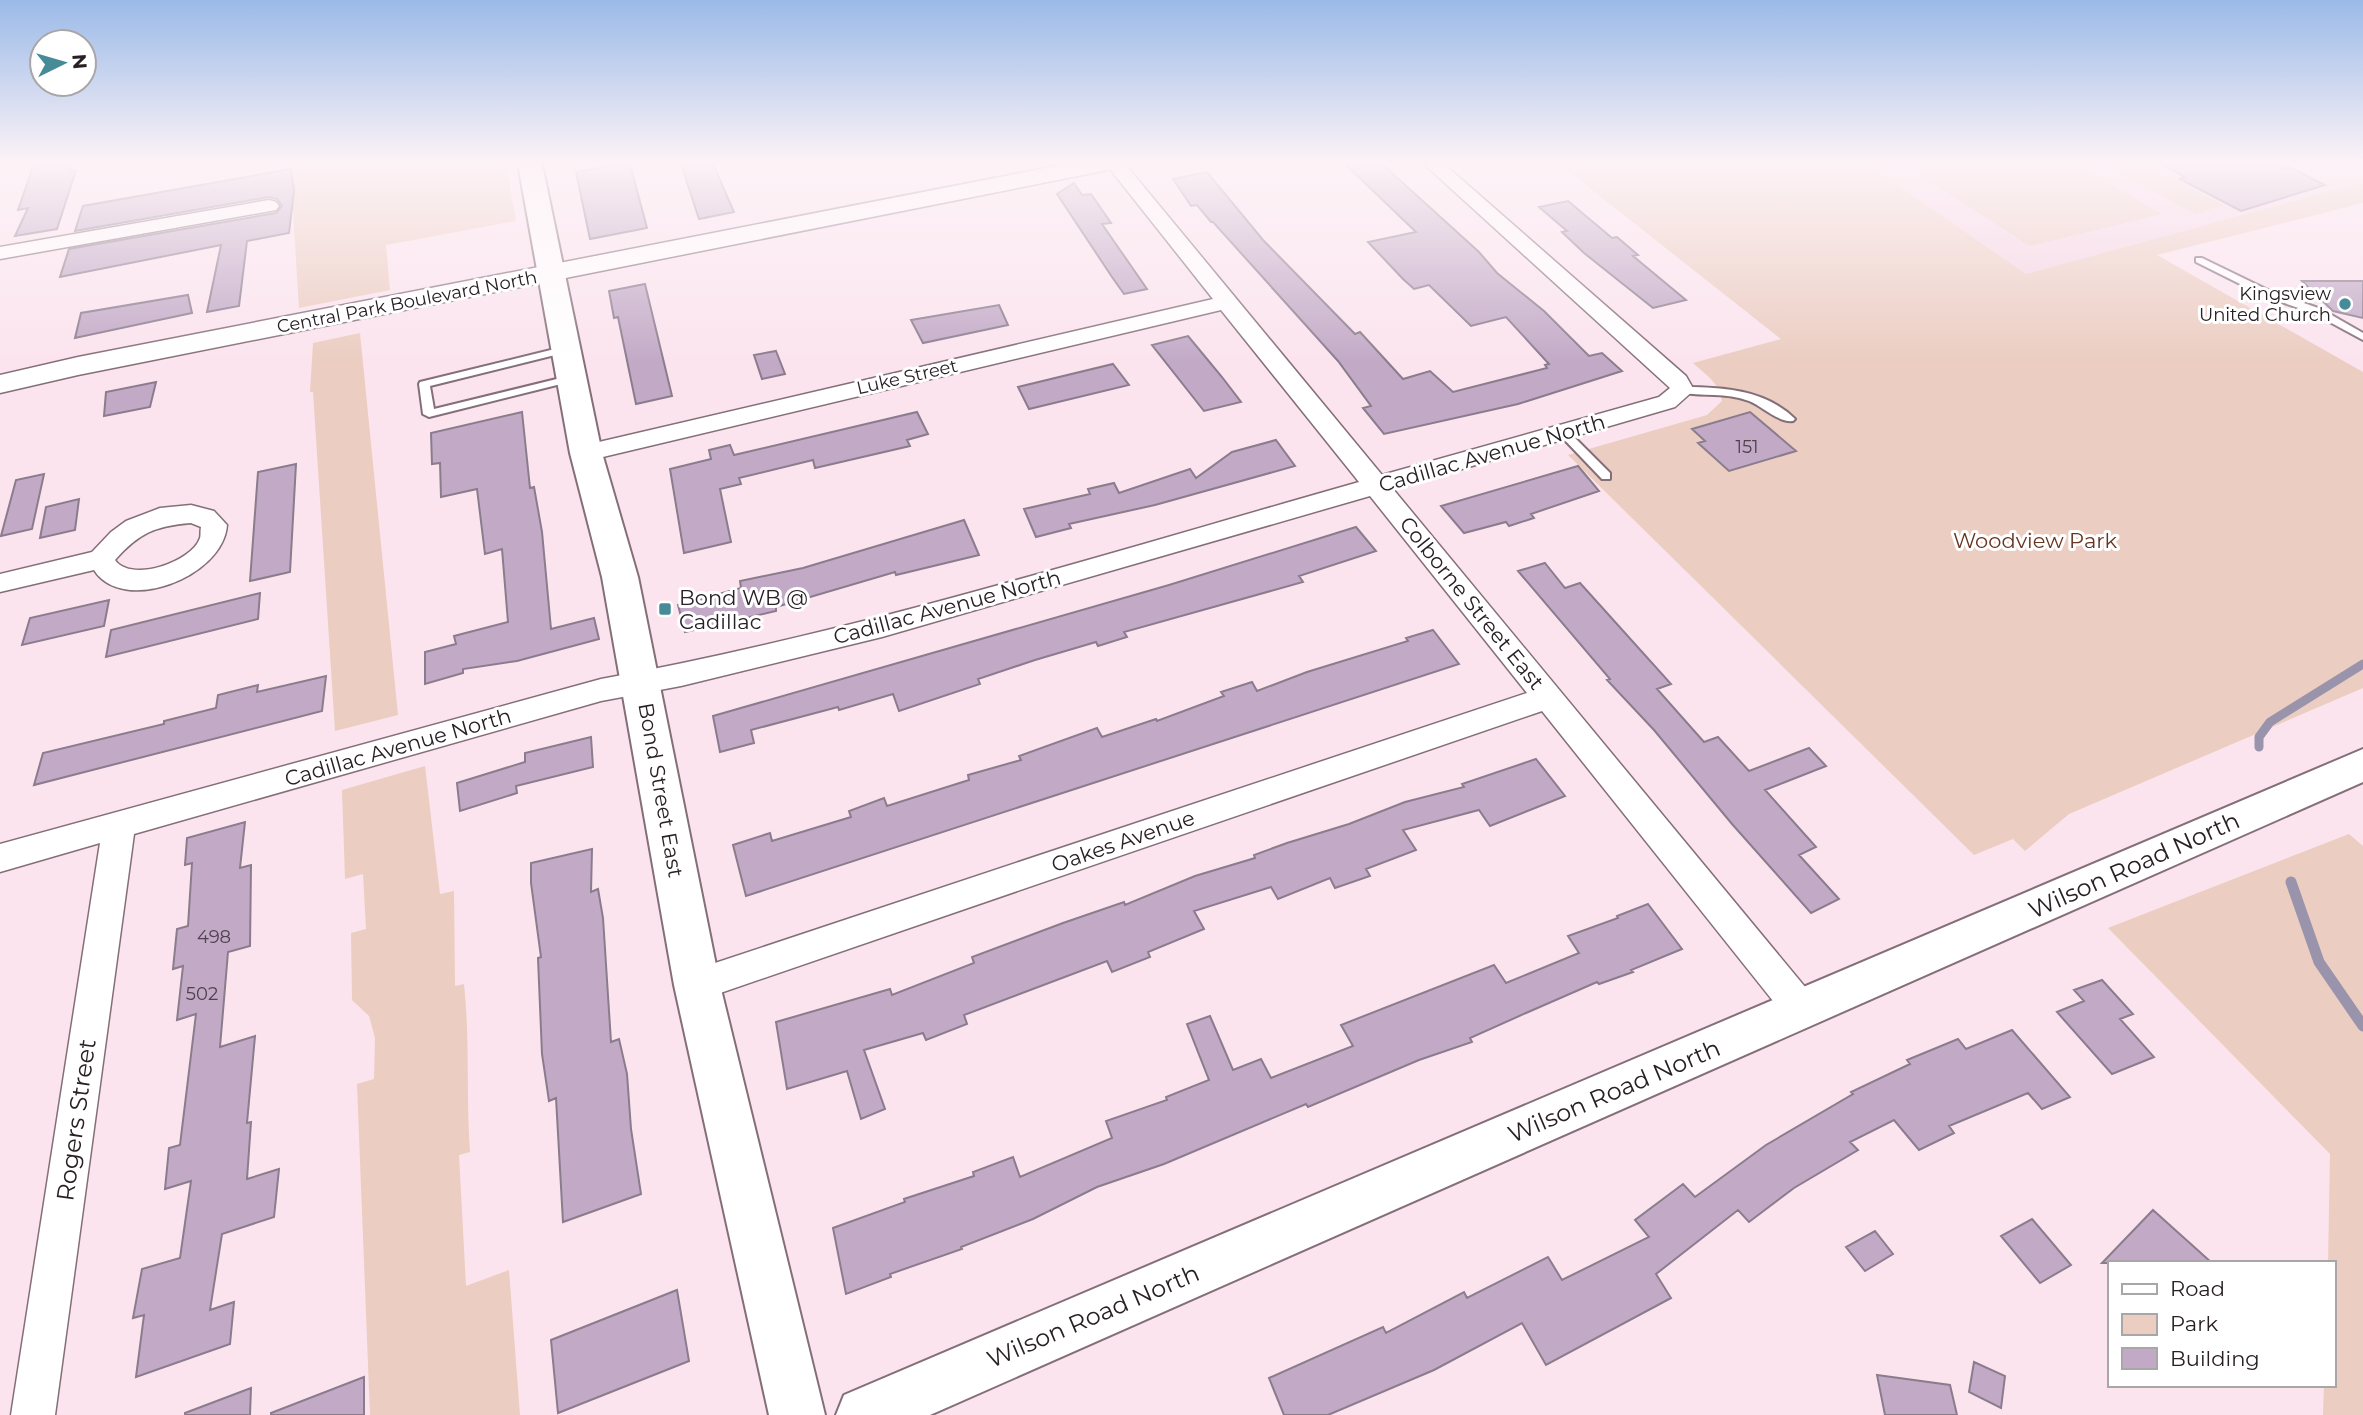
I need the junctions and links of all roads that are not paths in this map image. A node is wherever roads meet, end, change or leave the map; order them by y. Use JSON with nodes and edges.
{"nodes":[{"id":1,"x":131,"y":230,"type":"edge"},
{"id":2,"x":543,"y":230,"type":"edge"},
{"id":3,"x":772,"y":230,"type":"edge"},
{"id":4,"x":1169,"y":230,"type":"edge"},
{"id":5,"x":1508,"y":230,"type":"edge"},
{"id":6,"x":0,"y":253,"type":"edge"},
{"id":7,"x":2199,"y":260,"type":"dead end"},
{"id":8,"x":552,"y":274,"type":"junction"},
{"id":9,"x":1227,"y":302,"type":"junction"},
{"id":10,"x":2363,"y":337,"type":"edge"},
{"id":11,"x":570,"y":364,"type":"junction"},
{"id":12,"x":0,"y":384,"type":"edge"},
{"id":13,"x":1682,"y":390,"type":"junction"},
{"id":14,"x":1789,"y":419,"type":"dead end"},
{"id":15,"x":1563,"y":432,"type":"junction"},
{"id":16,"x":586,"y":453,"type":"junction"},
{"id":17,"x":1606,"y":476,"type":"dead end"},
{"id":18,"x":1376,"y":487,"type":"junction"},
{"id":19,"x":102,"y":559,"type":"dead end"},
{"id":20,"x":0,"y":583,"type":"edge"},
{"id":21,"x":641,"y":683,"type":"junction"},
{"id":22,"x":1549,"y":697,"type":"junction"},
{"id":23,"x":2363,"y":765,"type":"edge"},
{"id":24,"x":119,"y":825,"type":"junction"},
{"id":25,"x":0,"y":858,"type":"edge"},
{"id":26,"x":696,"y":985,"type":"junction"},
{"id":27,"x":1802,"y":1010,"type":"junction"},
{"id":28,"x":33,"y":1415,"type":"edge"},
{"id":29,"x":797,"y":1415,"type":"edge"},
{"id":30,"x":864,"y":1415,"type":"edge"}],
"edges":[{"from":1,"to":6,"type":"street"},
{"from":2,"to":8,"type":"main road","name":"Bond Street East"},
{"from":3,"to":8,"type":"street","name":"Central Park Boulevard North"},
{"from":4,"to":9,"type":"street","name":"Colborne Street East"},
{"from":5,"to":13,"type":"street"},
{"from":7,"to":10,"type":"lane"},
{"from":8,"to":11,"type":"main road","name":"Bond Street East"},
{"from":8,"to":12,"type":"street","name":"Central Park Boulevard North"},
{"from":9,"to":16,"type":"street","name":"Luke Street"},
{"from":9,"to":18,"type":"street","name":"Colborne Street East"},
{"from":11,"to":11,"type":"lane"},
{"from":11,"to":16,"type":"main road","name":"Bond Street East"},
{"from":13,"to":14,"type":"lane"},
{"from":13,"to":15,"type":"street","name":"Cadillac Avenue North"},
{"from":15,"to":17,"type":"lane"},
{"from":15,"to":18,"type":"street","name":"Cadillac Avenue North"},
{"from":16,"to":21,"type":"main road","name":"Bond Street East"},
{"from":18,"to":21,"type":"street","name":"Cadillac Avenue North"},
{"from":18,"to":22,"type":"street","name":"Colborne Street East"},
{"from":19,"to":20,"type":"street"},
{"from":21,"to":24,"type":"street","name":"Cadillac Avenue North"},
{"from":21,"to":26,"type":"main road","name":"Bond Street East"},
{"from":22,"to":26,"type":"street","name":"Oakes Avenue"},
{"from":22,"to":27,"type":"street","name":"Colborne Street East"},
{"from":23,"to":27,"type":"main road","name":"Wilson Road North"},
{"from":24,"to":25,"type":"street","name":"Cadillac Avenue North"},
{"from":24,"to":28,"type":"street","name":"Rogers Street"},
{"from":26,"to":29,"type":"main road","name":"Bond Street East"},
{"from":27,"to":30,"type":"main road","name":"Wilson Road North"}]}
